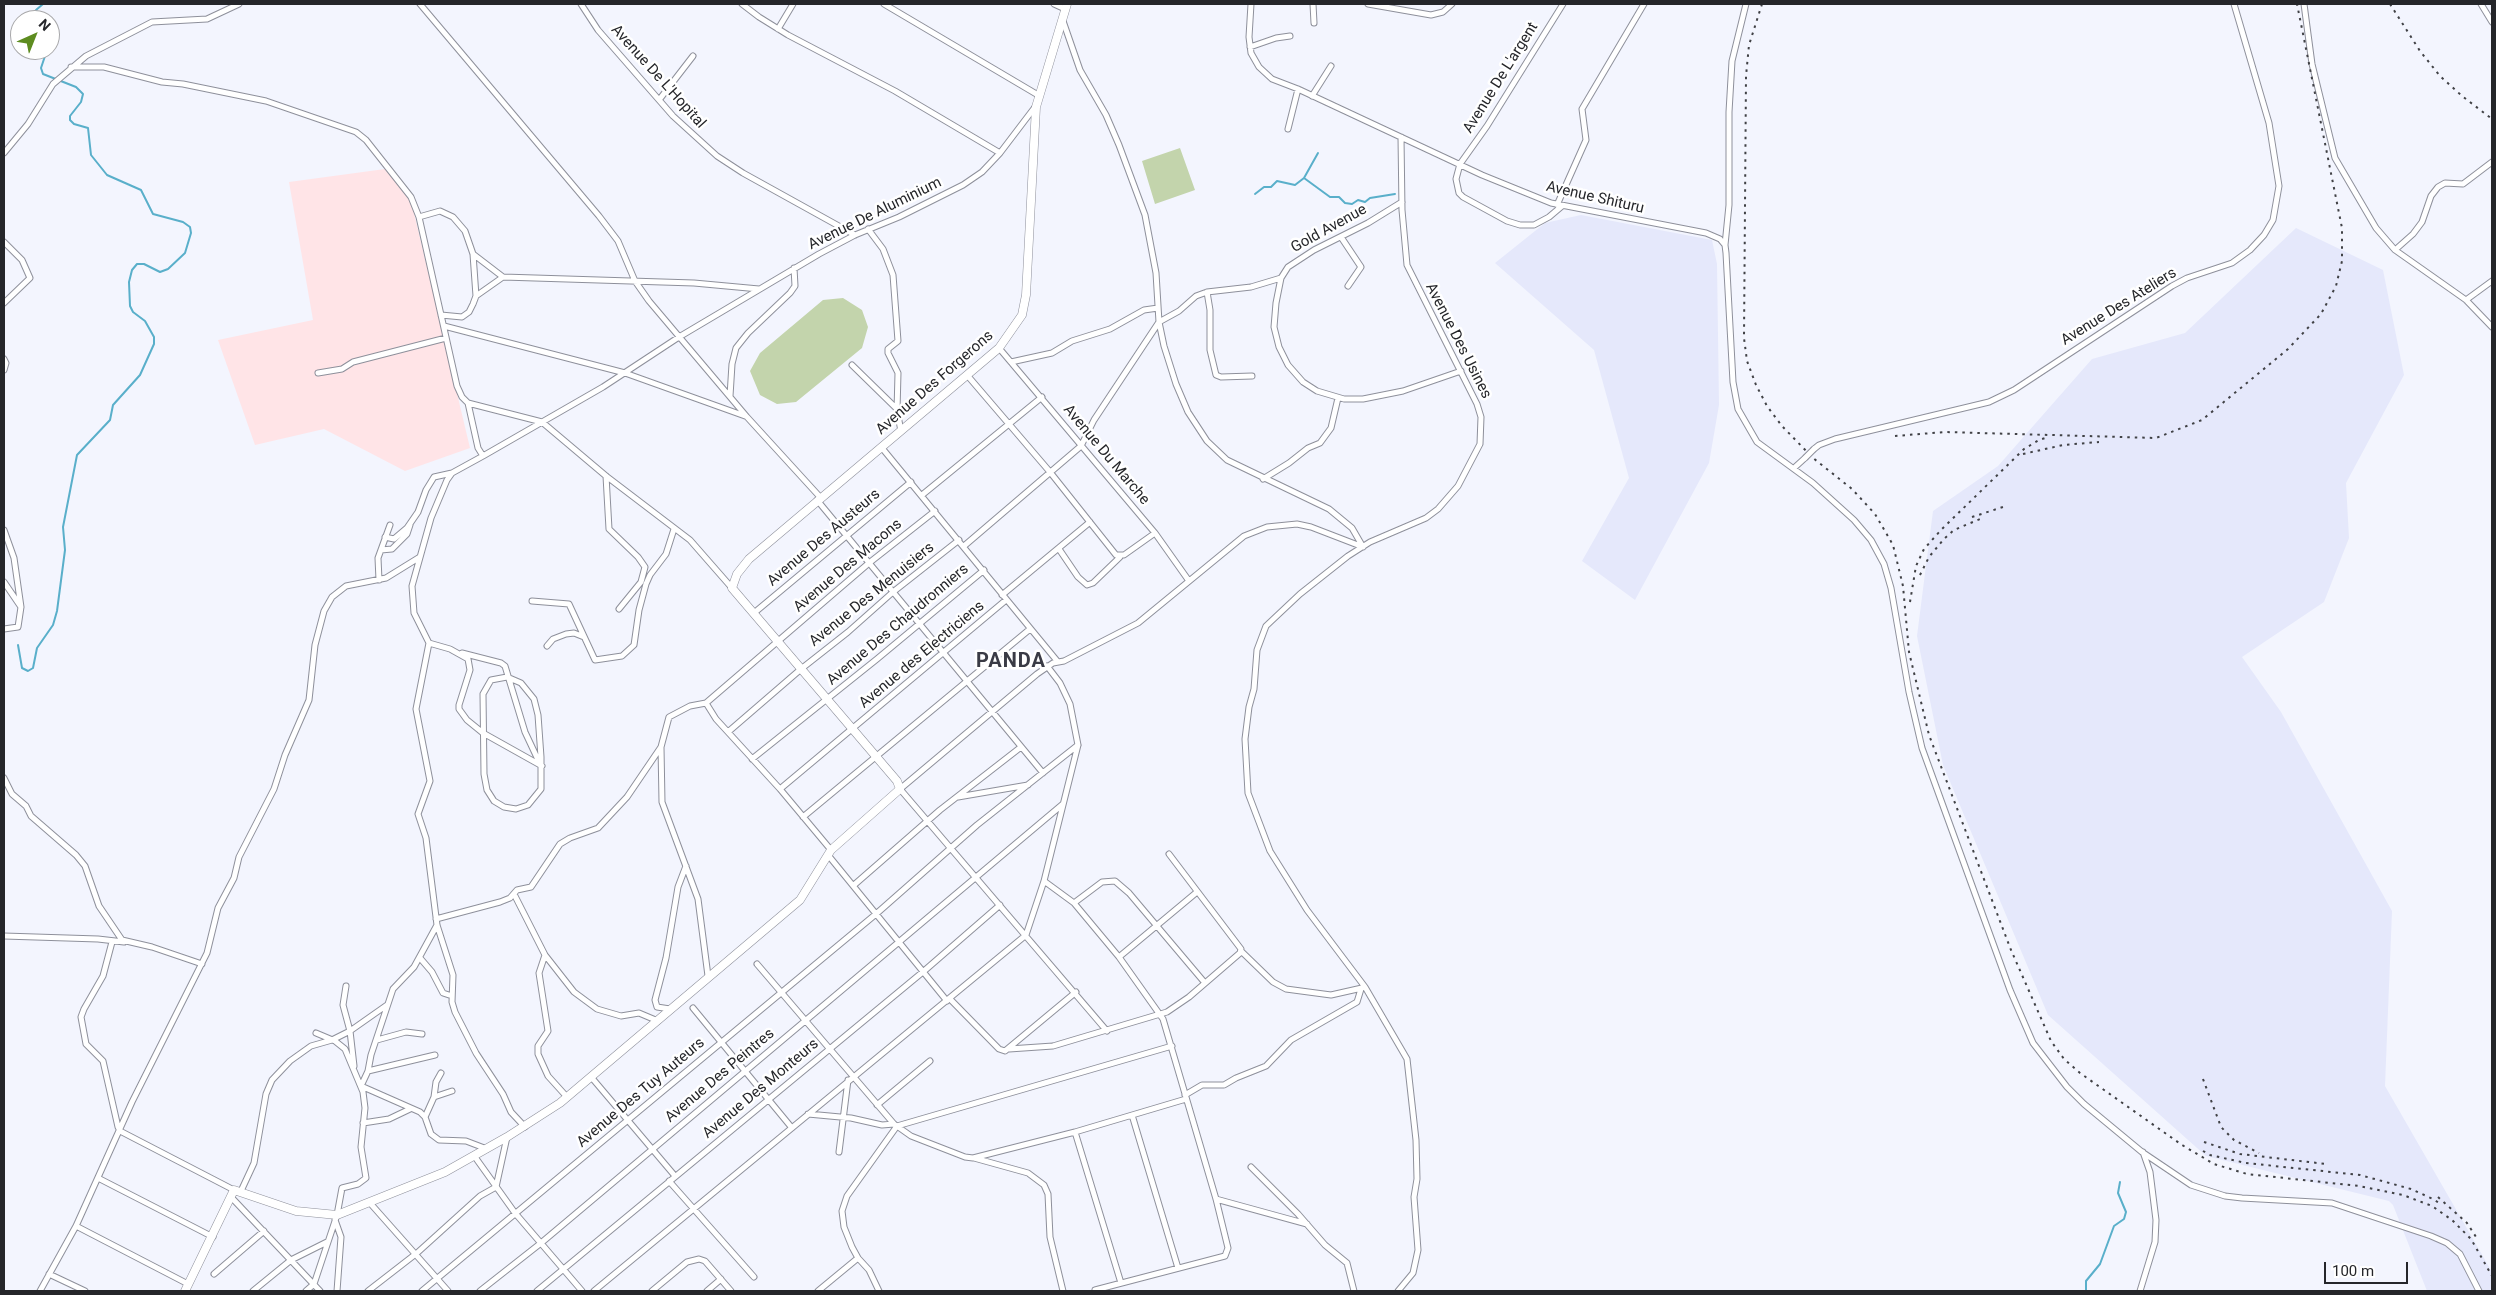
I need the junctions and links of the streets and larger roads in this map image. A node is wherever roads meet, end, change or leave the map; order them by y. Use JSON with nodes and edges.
{"nodes":[{"id":1,"x":240,"y":4,"type":"edge"},
{"id":2,"x":420,"y":4,"type":"edge"},
{"id":3,"x":581,"y":4,"type":"edge"},
{"id":4,"x":742,"y":4,"type":"edge"},
{"id":5,"x":793,"y":4,"type":"edge"},
{"id":6,"x":884,"y":4,"type":"edge"},
{"id":7,"x":1054,"y":4,"type":"edge"},
{"id":8,"x":1251,"y":4,"type":"edge"},
{"id":9,"x":1313,"y":4,"type":"edge"},
{"id":10,"x":1368,"y":4,"type":"edge"},
{"id":11,"x":1452,"y":4,"type":"edge"},
{"id":12,"x":1563,"y":4,"type":"edge"},
{"id":13,"x":1644,"y":4,"type":"edge"},
{"id":14,"x":1746,"y":4,"type":"edge"},
{"id":15,"x":2234,"y":4,"type":"edge"},
{"id":16,"x":2304,"y":4,"type":"edge"},
{"id":17,"x":2481,"y":4,"type":"edge"},
{"id":18,"x":1066,"y":6,"type":"edge"},
{"id":19,"x":1062,"y":19,"type":"junction"},
{"id":20,"x":2492,"y":22,"type":"edge"},
{"id":21,"x":1314,"y":23,"type":"dead end"},
{"id":22,"x":778,"y":28,"type":"junction"},
{"id":23,"x":1290,"y":36,"type":"dead end"},
{"id":24,"x":1250,"y":47,"type":"junction"},
{"id":25,"x":693,"y":56,"type":"dead end"},
{"id":26,"x":1331,"y":66,"type":"dead end"},
{"id":27,"x":71,"y":67,"type":"junction"},
{"id":28,"x":1298,"y":89,"type":"junction"},
{"id":29,"x":1038,"y":95,"type":"junction"},
{"id":30,"x":1312,"y":96,"type":"junction"},
{"id":31,"x":659,"y":100,"type":"junction"},
{"id":32,"x":1036,"y":106,"type":"junction"},
{"id":33,"x":1288,"y":129,"type":"dead end"},
{"id":34,"x":1401,"y":137,"type":"junction"},
{"id":35,"x":4,"y":153,"type":"edge"},
{"id":36,"x":1000,"y":153,"type":"junction"},
{"id":37,"x":2492,"y":162,"type":"edge"},
{"id":38,"x":1460,"y":164,"type":"junction"},
{"id":39,"x":1402,"y":202,"type":"junction"},
{"id":40,"x":1559,"y":205,"type":"junction"},
{"id":41,"x":419,"y":217,"type":"junction"},
{"id":42,"x":868,"y":230,"type":"junction"},
{"id":43,"x":855,"y":234,"type":"junction"},
{"id":44,"x":1342,"y":236,"type":"junction"},
{"id":45,"x":4,"y":242,"type":"edge"},
{"id":46,"x":1724,"y":245,"type":"junction"},
{"id":47,"x":2395,"y":250,"type":"junction"},
{"id":48,"x":473,"y":254,"type":"junction"},
{"id":49,"x":794,"y":268,"type":"junction"},
{"id":50,"x":503,"y":277,"type":"junction"},
{"id":51,"x":1281,"y":278,"type":"junction"},
{"id":52,"x":635,"y":281,"type":"junction"},
{"id":53,"x":2492,"y":281,"type":"edge"},
{"id":54,"x":1348,"y":286,"type":"dead end"},
{"id":55,"x":760,"y":289,"type":"junction"},
{"id":56,"x":1206,"y":292,"type":"junction"},
{"id":57,"x":476,"y":296,"type":"junction"},
{"id":58,"x":2466,"y":300,"type":"junction"},
{"id":59,"x":4,"y":303,"type":"edge"},
{"id":60,"x":1158,"y":308,"type":"junction"},
{"id":61,"x":441,"y":315,"type":"junction"},
{"id":62,"x":1159,"y":322,"type":"junction"},
{"id":63,"x":2490,"y":322,"type":"edge"},
{"id":64,"x":444,"y":326,"type":"junction"},
{"id":65,"x":2492,"y":327,"type":"edge"},
{"id":66,"x":679,"y":336,"type":"junction"},
{"id":67,"x":446,"y":338,"type":"junction"},
{"id":68,"x":999,"y":348,"type":"junction"},
{"id":69,"x":4,"y":359,"type":"edge"},
{"id":70,"x":1011,"y":362,"type":"junction"},
{"id":71,"x":852,"y":364,"type":"dead end"},
{"id":72,"x":4,"y":370,"type":"edge"},
{"id":73,"x":1461,"y":371,"type":"junction"},
{"id":74,"x":318,"y":372,"type":"dead end"},
{"id":75,"x":625,"y":374,"type":"junction"},
{"id":76,"x":967,"y":375,"type":"junction"},
{"id":77,"x":1252,"y":376,"type":"dead end"},
{"id":78,"x":730,"y":397,"type":"junction"},
{"id":79,"x":1042,"y":397,"type":"junction"},
{"id":80,"x":1338,"y":398,"type":"junction"},
{"id":81,"x":468,"y":403,"type":"junction"},
{"id":82,"x":898,"y":409,"type":"junction"},
{"id":83,"x":747,"y":417,"type":"junction"},
{"id":84,"x":542,"y":422,"type":"junction"},
{"id":85,"x":1009,"y":424,"type":"junction"},
{"id":86,"x":901,"y":431,"type":"junction"},
{"id":87,"x":1081,"y":446,"type":"junction"},
{"id":88,"x":882,"y":448,"type":"junction"},
{"id":89,"x":483,"y":456,"type":"junction"},
{"id":90,"x":1794,"y":468,"type":"junction"},
{"id":91,"x":1050,"y":472,"type":"junction"},
{"id":92,"x":452,"y":473,"type":"junction"},
{"id":93,"x":606,"y":476,"type":"junction"},
{"id":94,"x":1263,"y":479,"type":"junction"},
{"id":95,"x":910,"y":482,"type":"junction"},
{"id":96,"x":922,"y":495,"type":"junction"},
{"id":97,"x":818,"y":498,"type":"junction"},
{"id":98,"x":935,"y":511,"type":"junction"},
{"id":99,"x":1090,"y":522,"type":"junction"},
{"id":100,"x":390,"y":525,"type":"dead end"},
{"id":101,"x":410,"y":525,"type":"junction"},
{"id":102,"x":4,"y":530,"type":"edge"},
{"id":103,"x":674,"y":530,"type":"junction"},
{"id":104,"x":1155,"y":533,"type":"junction"},
{"id":105,"x":846,"y":535,"type":"junction"},
{"id":106,"x":386,"y":537,"type":"junction"},
{"id":107,"x":959,"y":540,"type":"junction"},
{"id":108,"x":964,"y":546,"type":"junction"},
{"id":109,"x":1363,"y":547,"type":"junction"},
{"id":110,"x":1059,"y":549,"type":"junction"},
{"id":111,"x":381,"y":550,"type":"junction"},
{"id":112,"x":420,"y":556,"type":"junction"},
{"id":113,"x":1120,"y":557,"type":"junction"},
{"id":114,"x":869,"y":563,"type":"junction"},
{"id":115,"x":984,"y":570,"type":"junction"},
{"id":116,"x":379,"y":580,"type":"junction"},
{"id":117,"x":1189,"y":581,"type":"junction"},
{"id":118,"x":4,"y":582,"type":"edge"},
{"id":119,"x":732,"y":588,"type":"junction"},
{"id":120,"x":893,"y":592,"type":"junction"},
{"id":121,"x":1002,"y":595,"type":"junction"},
{"id":122,"x":1006,"y":600,"type":"junction"},
{"id":123,"x":532,"y":601,"type":"dead end"},
{"id":124,"x":21,"y":607,"type":"junction"},
{"id":125,"x":619,"y":609,"type":"dead end"},
{"id":126,"x":754,"y":613,"type":"junction"},
{"id":127,"x":920,"y":622,"type":"junction"},
{"id":128,"x":4,"y":629,"type":"edge"},
{"id":129,"x":1030,"y":629,"type":"junction"},
{"id":130,"x":584,"y":637,"type":"junction"},
{"id":131,"x":778,"y":641,"type":"junction"},
{"id":132,"x":429,"y":643,"type":"junction"},
{"id":133,"x":547,"y":646,"type":"dead end"},
{"id":134,"x":458,"y":652,"type":"junction"},
{"id":135,"x":944,"y":653,"type":"junction"},
{"id":136,"x":1058,"y":662,"type":"junction"},
{"id":137,"x":1047,"y":666,"type":"junction"},
{"id":138,"x":801,"y":669,"type":"junction"},
{"id":139,"x":507,"y":677,"type":"junction"},
{"id":140,"x":968,"y":680,"type":"junction"},
{"id":141,"x":828,"y":699,"type":"junction"},
{"id":142,"x":706,"y":703,"type":"junction"},
{"id":143,"x":993,"y":711,"type":"junction"},
{"id":144,"x":853,"y":729,"type":"junction"},
{"id":145,"x":728,"y":732,"type":"junction"},
{"id":146,"x":483,"y":733,"type":"junction"},
{"id":147,"x":1078,"y":745,"type":"junction"},
{"id":148,"x":661,"y":747,"type":"junction"},
{"id":149,"x":1021,"y":747,"type":"junction"},
{"id":150,"x":877,"y":758,"type":"junction"},
{"id":151,"x":752,"y":759,"type":"junction"},
{"id":152,"x":542,"y":766,"type":"junction"},
{"id":153,"x":1043,"y":773,"type":"junction"},
{"id":154,"x":4,"y":778,"type":"edge"},
{"id":155,"x":1029,"y":785,"type":"junction"},
{"id":156,"x":780,"y":789,"type":"junction"},
{"id":157,"x":900,"y":789,"type":"junction"},
{"id":158,"x":955,"y":798,"type":"junction"},
{"id":159,"x":1064,"y":804,"type":"junction"},
{"id":160,"x":803,"y":817,"type":"junction"},
{"id":161,"x":928,"y":821,"type":"junction"},
{"id":162,"x":951,"y":848,"type":"junction"},
{"id":163,"x":830,"y":852,"type":"junction"},
{"id":164,"x":1169,"y":854,"type":"dead end"},
{"id":165,"x":686,"y":866,"type":"junction"},
{"id":166,"x":976,"y":877,"type":"junction"},
{"id":167,"x":1044,"y":881,"type":"junction"},
{"id":168,"x":854,"y":885,"type":"junction"},
{"id":169,"x":1197,"y":892,"type":"junction"},
{"id":170,"x":514,"y":894,"type":"junction"},
{"id":171,"x":1074,"y":903,"type":"junction"},
{"id":172,"x":1000,"y":905,"type":"junction"},
{"id":173,"x":876,"y":914,"type":"junction"},
{"id":174,"x":437,"y":922,"type":"junction"},
{"id":175,"x":1157,"y":925,"type":"junction"},
{"id":176,"x":1026,"y":935,"type":"junction"},
{"id":177,"x":4,"y":936,"type":"edge"},
{"id":178,"x":112,"y":942,"type":"junction"},
{"id":179,"x":124,"y":942,"type":"junction"},
{"id":180,"x":900,"y":942,"type":"junction"},
{"id":181,"x":1242,"y":951,"type":"junction"},
{"id":182,"x":544,"y":955,"type":"junction"},
{"id":183,"x":420,"y":958,"type":"junction"},
{"id":184,"x":1120,"y":958,"type":"junction"},
{"id":185,"x":202,"y":964,"type":"junction"},
{"id":186,"x":757,"y":964,"type":"dead end"},
{"id":187,"x":924,"y":971,"type":"junction"},
{"id":188,"x":708,"y":976,"type":"junction"},
{"id":189,"x":1205,"y":983,"type":"junction"},
{"id":190,"x":346,"y":986,"type":"dead end"},
{"id":191,"x":1363,"y":988,"type":"junction"},
{"id":192,"x":782,"y":991,"type":"junction"},
{"id":193,"x":1076,"y":992,"type":"junction"},
{"id":194,"x":452,"y":996,"type":"junction"},
{"id":195,"x":948,"y":1000,"type":"junction"},
{"id":196,"x":387,"y":1005,"type":"junction"},
{"id":197,"x":694,"y":1008,"type":"dead end"},
{"id":198,"x":670,"y":1009,"type":"junction"},
{"id":199,"x":1159,"y":1014,"type":"junction"},
{"id":200,"x":806,"y":1019,"type":"junction"},
{"id":201,"x":658,"y":1021,"type":"junction"},
{"id":202,"x":350,"y":1031,"type":"junction"},
{"id":203,"x":1107,"y":1031,"type":"junction"},
{"id":204,"x":316,"y":1033,"type":"dead end"},
{"id":205,"x":422,"y":1034,"type":"dead end"},
{"id":206,"x":332,"y":1040,"type":"junction"},
{"id":207,"x":377,"y":1040,"type":"junction"},
{"id":208,"x":722,"y":1042,"type":"junction"},
{"id":209,"x":1172,"y":1046,"type":"junction"},
{"id":210,"x":829,"y":1048,"type":"junction"},
{"id":211,"x":1009,"y":1050,"type":"junction"},
{"id":212,"x":435,"y":1055,"type":"dead end"},
{"id":213,"x":930,"y":1061,"type":"dead end"},
{"id":214,"x":746,"y":1070,"type":"junction"},
{"id":215,"x":368,"y":1071,"type":"junction"},
{"id":216,"x":356,"y":1074,"type":"junction"},
{"id":217,"x":441,"y":1074,"type":"dead end"},
{"id":218,"x":592,"y":1078,"type":"junction"},
{"id":219,"x":850,"y":1078,"type":"junction"},
{"id":220,"x":361,"y":1086,"type":"junction"},
{"id":221,"x":452,"y":1091,"type":"dead end"},
{"id":222,"x":434,"y":1097,"type":"junction"},
{"id":223,"x":567,"y":1097,"type":"junction"},
{"id":224,"x":1186,"y":1097,"type":"junction"},
{"id":225,"x":768,"y":1099,"type":"junction"},
{"id":226,"x":877,"y":1105,"type":"junction"},
{"id":227,"x":411,"y":1109,"type":"junction"},
{"id":228,"x":808,"y":1114,"type":"junction"},
{"id":229,"x":1132,"y":1115,"type":"junction"},
{"id":230,"x":425,"y":1117,"type":"junction"},
{"id":231,"x":844,"y":1117,"type":"junction"},
{"id":232,"x":628,"y":1120,"type":"junction"},
{"id":233,"x":363,"y":1123,"type":"junction"},
{"id":234,"x":896,"y":1125,"type":"junction"},
{"id":235,"x":525,"y":1127,"type":"junction"},
{"id":236,"x":792,"y":1128,"type":"junction"},
{"id":237,"x":120,"y":1131,"type":"junction"},
{"id":238,"x":1075,"y":1132,"type":"junction"},
{"id":239,"x":507,"y":1138,"type":"junction"},
{"id":240,"x":488,"y":1149,"type":"junction"},
{"id":241,"x":653,"y":1149,"type":"junction"},
{"id":242,"x":839,"y":1152,"type":"dead end"},
{"id":243,"x":2142,"y":1152,"type":"junction"},
{"id":244,"x":475,"y":1157,"type":"junction"},
{"id":245,"x":973,"y":1158,"type":"junction"},
{"id":246,"x":1251,"y":1167,"type":"dead end"},
{"id":247,"x":675,"y":1176,"type":"junction"},
{"id":248,"x":98,"y":1178,"type":"junction"},
{"id":249,"x":669,"y":1181,"type":"junction"},
{"id":250,"x":496,"y":1186,"type":"junction"},
{"id":251,"x":235,"y":1192,"type":"junction"},
{"id":252,"x":1216,"y":1200,"type":"junction"},
{"id":253,"x":370,"y":1203,"type":"junction"},
{"id":254,"x":694,"y":1209,"type":"junction"},
{"id":255,"x":515,"y":1213,"type":"junction"},
{"id":256,"x":336,"y":1217,"type":"junction"},
{"id":257,"x":1308,"y":1225,"type":"junction"},
{"id":258,"x":76,"y":1226,"type":"junction"},
{"id":259,"x":264,"y":1230,"type":"junction"},
{"id":260,"x":213,"y":1237,"type":"junction"},
{"id":261,"x":327,"y":1242,"type":"junction"},
{"id":262,"x":540,"y":1243,"type":"junction"},
{"id":263,"x":416,"y":1253,"type":"junction"},
{"id":264,"x":858,"y":1258,"type":"junction"},
{"id":265,"x":290,"y":1260,"type":"junction"},
{"id":266,"x":1178,"y":1268,"type":"junction"},
{"id":267,"x":563,"y":1269,"type":"junction"},
{"id":268,"x":49,"y":1274,"type":"junction"},
{"id":269,"x":214,"y":1274,"type":"dead end"},
{"id":270,"x":754,"y":1277,"type":"dead end"},
{"id":271,"x":438,"y":1278,"type":"junction"},
{"id":272,"x":720,"y":1279,"type":"junction"},
{"id":273,"x":1121,"y":1283,"type":"junction"},
{"id":274,"x":314,"y":1284,"type":"junction"},
{"id":275,"x":187,"y":1287,"type":"edge"},
{"id":276,"x":1095,"y":1290,"type":"dead end"},
{"id":277,"x":40,"y":1291,"type":"edge"},
{"id":278,"x":85,"y":1291,"type":"edge"},
{"id":279,"x":253,"y":1291,"type":"edge"},
{"id":280,"x":306,"y":1291,"type":"edge"},
{"id":281,"x":320,"y":1291,"type":"edge"},
{"id":282,"x":337,"y":1291,"type":"edge"},
{"id":283,"x":368,"y":1291,"type":"edge"},
{"id":284,"x":422,"y":1291,"type":"edge"},
{"id":285,"x":448,"y":1291,"type":"edge"},
{"id":286,"x":480,"y":1291,"type":"edge"},
{"id":287,"x":537,"y":1291,"type":"edge"},
{"id":288,"x":582,"y":1291,"type":"edge"},
{"id":289,"x":594,"y":1291,"type":"edge"},
{"id":290,"x":652,"y":1291,"type":"edge"},
{"id":291,"x":708,"y":1291,"type":"edge"},
{"id":292,"x":731,"y":1291,"type":"edge"},
{"id":293,"x":818,"y":1291,"type":"edge"},
{"id":294,"x":879,"y":1291,"type":"edge"},
{"id":295,"x":1063,"y":1291,"type":"edge"},
{"id":296,"x":1354,"y":1291,"type":"edge"},
{"id":297,"x":1398,"y":1291,"type":"edge"},
{"id":298,"x":2140,"y":1291,"type":"edge"},
{"id":299,"x":2480,"y":1291,"type":"edge"}],
"edges":[{"from":1,"to":27,"type":"street"},
{"from":2,"to":52,"type":"street"},
{"from":3,"to":31,"type":"street","name":"Avenue De L'Hopital"},
{"from":4,"to":22,"type":"street"},
{"from":5,"to":22,"type":"street"},
{"from":6,"to":29,"type":"street"},
{"from":7,"to":18,"type":"street"},
{"from":8,"to":24,"type":"street","name":"Avenue Shituru"},
{"from":9,"to":21,"type":"street"},
{"from":10,"to":11,"type":"street"},
{"from":12,"to":38,"type":"street","name":"Avenue De L'argent"},
{"from":13,"to":40,"type":"street"},
{"from":14,"to":46,"type":"street"},
{"from":15,"to":90,"type":"street","name":"Avenue Des Ateliers","bridge":true},
{"from":16,"to":47,"type":"street"},
{"from":17,"to":20,"type":"street"},
{"from":18,"to":19,"type":"street","name":"Avenue Des Forgerons"},
{"from":19,"to":29,"type":"street","name":"Avenue Des Forgerons"},
{"from":19,"to":60,"type":"street"},
{"from":22,"to":36,"type":"street"},
{"from":23,"to":24,"type":"street"},
{"from":24,"to":28,"type":"street","name":"Avenue Shituru"},
{"from":25,"to":31,"type":"street"},
{"from":26,"to":30,"type":"street"},
{"from":27,"to":35,"type":"street"},
{"from":27,"to":41,"type":"street"},
{"from":28,"to":30,"type":"street","name":"Avenue Shituru"},
{"from":28,"to":33,"type":"street"},
{"from":29,"to":32,"type":"street","name":"Avenue Des Forgerons"},
{"from":30,"to":34,"type":"street","name":"Avenue Shituru"},
{"from":31,"to":43,"type":"street","name":"Avenue De L'Hopital"},
{"from":32,"to":36,"type":"street","name":"Avenue De Aluminium"},
{"from":32,"to":68,"type":"street","name":"Avenue Des Forgerons"},
{"from":34,"to":38,"type":"street","name":"Avenue Shituru"},
{"from":34,"to":39,"type":"street","name":"Avenue Des Usines"},
{"from":36,"to":42,"type":"street","name":"Avenue De Aluminium"},
{"from":37,"to":47,"type":"street"},
{"from":38,"to":40,"type":"street","name":"Avenue Shituru"},
{"from":38,"to":40,"type":"street"},
{"from":39,"to":44,"type":"street","name":"Gold Avenue"},
{"from":39,"to":73,"type":"street","name":"Avenue Des Usines"},
{"from":40,"to":46,"type":"street","name":"Avenue Shituru"},
{"from":41,"to":48,"type":"street"},
{"from":41,"to":61,"type":"street"},
{"from":42,"to":43,"type":"street","name":"Avenue De Aluminium"},
{"from":42,"to":82,"type":"street"},
{"from":43,"to":49,"type":"street","name":"Avenue De Aluminium"},
{"from":44,"to":51,"type":"street","name":"Gold Avenue"},
{"from":44,"to":54,"type":"street"},
{"from":45,"to":59,"type":"street"},
{"from":46,"to":90,"type":"street"},
{"from":47,"to":58,"type":"street"},
{"from":48,"to":50,"type":"street"},
{"from":48,"to":57,"type":"street"},
{"from":49,"to":55,"type":"street","name":"Avenue De Aluminium"},
{"from":49,"to":78,"type":"street"},
{"from":50,"to":52,"type":"street"},
{"from":50,"to":57,"type":"street"},
{"from":51,"to":56,"type":"street"},
{"from":51,"to":80,"type":"street"},
{"from":52,"to":55,"type":"street"},
{"from":52,"to":66,"type":"street"},
{"from":53,"to":58,"type":"street"},
{"from":55,"to":66,"type":"street","name":"Avenue De Aluminium"},
{"from":56,"to":62,"type":"street"},
{"from":56,"to":77,"type":"street"},
{"from":57,"to":61,"type":"street"},
{"from":58,"to":63,"type":"street"},
{"from":60,"to":62,"type":"street"},
{"from":60,"to":70,"type":"street"},
{"from":61,"to":64,"type":"street"},
{"from":62,"to":87,"type":"street"},
{"from":62,"to":94,"type":"street"},
{"from":63,"to":65,"type":"street"},
{"from":64,"to":67,"type":"street"},
{"from":64,"to":75,"type":"street"},
{"from":66,"to":75,"type":"street","name":"Avenue De Aluminium"},
{"from":66,"to":78,"type":"street"},
{"from":67,"to":74,"type":"street"},
{"from":67,"to":81,"type":"street"},
{"from":68,"to":70,"type":"street","name":"Avenue Du Marche"},
{"from":68,"to":76,"type":"street","name":"Avenue Des Forgerons"},
{"from":69,"to":72,"type":"street"},
{"from":70,"to":79,"type":"street","name":"Avenue Du Marche"},
{"from":71,"to":82,"type":"street"},
{"from":73,"to":80,"type":"street"},
{"from":73,"to":109,"type":"street","name":"Avenue Des Usines"},
{"from":75,"to":83,"type":"street"},
{"from":75,"to":84,"type":"street","name":"Avenue De Aluminium"},
{"from":76,"to":85,"type":"street"},
{"from":76,"to":86,"type":"street","name":"Avenue Des Forgerons"},
{"from":78,"to":83,"type":"street"},
{"from":79,"to":85,"type":"street"},
{"from":79,"to":87,"type":"street","name":"Avenue Du Marche"},
{"from":80,"to":94,"type":"street"},
{"from":81,"to":84,"type":"street"},
{"from":81,"to":89,"type":"street"},
{"from":82,"to":86,"type":"street"},
{"from":83,"to":97,"type":"street"},
{"from":84,"to":89,"type":"street","name":"Avenue De Aluminium"},
{"from":84,"to":93,"type":"street"},
{"from":85,"to":91,"type":"street"},
{"from":85,"to":96,"type":"street"},
{"from":86,"to":88,"type":"street","name":"Avenue Des Forgerons"},
{"from":87,"to":91,"type":"street"},
{"from":87,"to":104,"type":"street","name":"Avenue Du Marche"},
{"from":88,"to":95,"type":"street"},
{"from":88,"to":97,"type":"street","name":"Avenue Des Forgerons"},
{"from":89,"to":92,"type":"street","name":"Avenue De Aluminium"},
{"from":90,"to":243,"type":"street"},
{"from":91,"to":99,"type":"street"},
{"from":91,"to":108,"type":"street"},
{"from":92,"to":101,"type":"street","name":"Avenue De Aluminium"},
{"from":92,"to":112,"type":"street"},
{"from":93,"to":103,"type":"street"},
{"from":93,"to":125,"type":"street"},
{"from":94,"to":109,"type":"street"},
{"from":95,"to":96,"type":"street"},
{"from":95,"to":105,"type":"street","name":"Avenue Des Austeurs"},
{"from":96,"to":98,"type":"street"},
{"from":97,"to":105,"type":"street"},
{"from":97,"to":119,"type":"street","name":"Avenue Des Forgerons"},
{"from":98,"to":107,"type":"street"},
{"from":98,"to":114,"type":"street","name":"Avenue Des Macons"},
{"from":99,"to":110,"type":"street"},
{"from":99,"to":113,"type":"street"},
{"from":100,"to":106,"type":"street"},
{"from":101,"to":106,"type":"street"},
{"from":101,"to":111,"type":"street","name":"Avenue De Aluminium"},
{"from":102,"to":124,"type":"street"},
{"from":103,"to":119,"type":"street"},
{"from":103,"to":130,"type":"street"},
{"from":104,"to":113,"type":"street"},
{"from":104,"to":117,"type":"street","name":"Avenue Du Marche"},
{"from":105,"to":114,"type":"street"},
{"from":105,"to":126,"type":"street","name":"Avenue Des Austeurs"},
{"from":106,"to":111,"type":"street"},
{"from":107,"to":108,"type":"street"},
{"from":107,"to":120,"type":"street","name":"Avenue Des Menuisiers"},
{"from":108,"to":115,"type":"street"},
{"from":109,"to":117,"type":"street"},
{"from":109,"to":191,"type":"street","name":"Avenue Des Usines"},
{"from":110,"to":113,"type":"street"},
{"from":110,"to":121,"type":"street"},
{"from":111,"to":116,"type":"street"},
{"from":112,"to":116,"type":"street"},
{"from":112,"to":132,"type":"street"},
{"from":114,"to":120,"type":"street"},
{"from":114,"to":131,"type":"street","name":"Avenue Des Macons"},
{"from":115,"to":121,"type":"street"},
{"from":115,"to":127,"type":"street","name":"Avenue Des Chaudronniers"},
{"from":116,"to":185,"type":"street"},
{"from":117,"to":136,"type":"street"},
{"from":118,"to":124,"type":"street"},
{"from":119,"to":126,"type":"street"},
{"from":120,"to":127,"type":"street"},
{"from":120,"to":138,"type":"street","name":"Avenue Des Menuisiers"},
{"from":121,"to":122,"type":"street"},
{"from":122,"to":129,"type":"street"},
{"from":122,"to":135,"type":"street","name":"Avenue des Electriciens"},
{"from":123,"to":130,"type":"street"},
{"from":124,"to":128,"type":"street"},
{"from":126,"to":131,"type":"street"},
{"from":127,"to":135,"type":"street"},
{"from":127,"to":141,"type":"street","name":"Avenue Des Chaudronniers"},
{"from":129,"to":136,"type":"street"},
{"from":129,"to":140,"type":"street"},
{"from":130,"to":133,"type":"street"},
{"from":131,"to":138,"type":"street"},
{"from":131,"to":142,"type":"street","name":"Avenue Des Macons"},
{"from":132,"to":134,"type":"street"},
{"from":132,"to":174,"type":"street"},
{"from":134,"to":139,"type":"street"},
{"from":134,"to":146,"type":"street"},
{"from":135,"to":140,"type":"street"},
{"from":135,"to":144,"type":"street","name":"Avenue des Electriciens"},
{"from":136,"to":137,"type":"street"},
{"from":137,"to":143,"type":"street"},
{"from":137,"to":147,"type":"street"},
{"from":138,"to":141,"type":"street"},
{"from":138,"to":145,"type":"street","name":"Avenue Des Menuisiers"},
{"from":139,"to":146,"type":"street"},
{"from":139,"to":152,"type":"street"},
{"from":139,"to":152,"type":"street"},
{"from":140,"to":143,"type":"street"},
{"from":140,"to":150,"type":"street"},
{"from":141,"to":144,"type":"street"},
{"from":141,"to":151,"type":"street","name":"Avenue Des Chaudronniers"},
{"from":142,"to":145,"type":"street"},
{"from":142,"to":148,"type":"street"},
{"from":143,"to":149,"type":"street"},
{"from":143,"to":157,"type":"street"},
{"from":144,"to":150,"type":"street"},
{"from":144,"to":156,"type":"street","name":"Avenue des Electriciens"},
{"from":145,"to":151,"type":"street"},
{"from":146,"to":152,"type":"street"},
{"from":146,"to":152,"type":"street"},
{"from":147,"to":153,"type":"street","name":"Avenue Des Tuy Auteurs"},
{"from":147,"to":159,"type":"street"},
{"from":148,"to":165,"type":"street"},
{"from":148,"to":170,"type":"street"},
{"from":149,"to":153,"type":"street"},
{"from":149,"to":158,"type":"street"},
{"from":150,"to":157,"type":"street"},
{"from":150,"to":160,"type":"street"},
{"from":151,"to":156,"type":"street"},
{"from":153,"to":155,"type":"street","name":"Avenue Des Tuy Auteurs"},
{"from":154,"to":179,"type":"street"},
{"from":155,"to":158,"type":"street"},
{"from":155,"to":162,"type":"street","name":"Avenue Des Tuy Auteurs"},
{"from":156,"to":160,"type":"street"},
{"from":157,"to":161,"type":"street"},
{"from":157,"to":163,"type":"street"},
{"from":158,"to":161,"type":"street"},
{"from":159,"to":166,"type":"street","name":"Avenue Des Peintres"},
{"from":159,"to":167,"type":"street"},
{"from":160,"to":163,"type":"street"},
{"from":161,"to":162,"type":"street"},
{"from":161,"to":168,"type":"street"},
{"from":162,"to":166,"type":"street"},
{"from":162,"to":173,"type":"street","name":"Avenue Des Tuy Auteurs"},
{"from":163,"to":168,"type":"street"},
{"from":163,"to":188,"type":"street"},
{"from":164,"to":169,"type":"street"},
{"from":165,"to":188,"type":"street"},
{"from":165,"to":198,"type":"street"},
{"from":166,"to":172,"type":"street"},
{"from":166,"to":180,"type":"street","name":"Avenue Des Peintres"},
{"from":167,"to":171,"type":"street"},
{"from":167,"to":176,"type":"street"},
{"from":168,"to":173,"type":"street"},
{"from":169,"to":175,"type":"street"},
{"from":169,"to":181,"type":"street"},
{"from":170,"to":174,"type":"street"},
{"from":170,"to":182,"type":"street"},
{"from":171,"to":175,"type":"street"},
{"from":171,"to":184,"type":"street"},
{"from":172,"to":176,"type":"street"},
{"from":172,"to":187,"type":"street","name":"Avenue Des Monteurs"},
{"from":173,"to":180,"type":"street"},
{"from":173,"to":192,"type":"street","name":"Avenue Des Tuy Auteurs"},
{"from":174,"to":183,"type":"street"},
{"from":174,"to":194,"type":"street"},
{"from":175,"to":184,"type":"street"},
{"from":175,"to":189,"type":"street"},
{"from":176,"to":193,"type":"street"},
{"from":176,"to":195,"type":"street"},
{"from":177,"to":178,"type":"street"},
{"from":178,"to":179,"type":"street"},
{"from":178,"to":237,"type":"street"},
{"from":179,"to":185,"type":"street"},
{"from":180,"to":187,"type":"street"},
{"from":180,"to":200,"type":"street","name":"Avenue Des Peintres"},
{"from":181,"to":189,"type":"street"},
{"from":181,"to":191,"type":"street"},
{"from":182,"to":201,"type":"street"},
{"from":182,"to":223,"type":"street"},
{"from":183,"to":194,"type":"street"},
{"from":183,"to":196,"type":"street"},
{"from":184,"to":199,"type":"street"},
{"from":185,"to":237,"type":"street"},
{"from":186,"to":192,"type":"street"},
{"from":187,"to":195,"type":"street"},
{"from":187,"to":210,"type":"street","name":"Avenue Des Monteurs"},
{"from":188,"to":198,"type":"street"},
{"from":189,"to":199,"type":"street"},
{"from":190,"to":202,"type":"street"},
{"from":191,"to":224,"type":"street"},
{"from":191,"to":297,"type":"street","name":"Avenue Des Usines"},
{"from":192,"to":200,"type":"street"},
{"from":192,"to":208,"type":"street","name":"Avenue Des Tuy Auteurs"},
{"from":193,"to":203,"type":"street"},
{"from":193,"to":211,"type":"street"},
{"from":194,"to":235,"type":"street"},
{"from":195,"to":211,"type":"street"},
{"from":195,"to":219,"type":"street"},
{"from":196,"to":202,"type":"street"},
{"from":196,"to":207,"type":"street"},
{"from":197,"to":208,"type":"street"},
{"from":198,"to":201,"type":"street"},
{"from":199,"to":203,"type":"street"},
{"from":199,"to":209,"type":"street"},
{"from":200,"to":210,"type":"street"},
{"from":200,"to":214,"type":"street","name":"Avenue Des Peintres"},
{"from":201,"to":218,"type":"street"},
{"from":202,"to":206,"type":"street"},
{"from":202,"to":216,"type":"street"},
{"from":203,"to":211,"type":"street"},
{"from":204,"to":206,"type":"street"},
{"from":205,"to":207,"type":"street"},
{"from":206,"to":216,"type":"street"},
{"from":206,"to":251,"type":"street"},
{"from":207,"to":215,"type":"street"},
{"from":208,"to":214,"type":"street"},
{"from":208,"to":232,"type":"street","name":"Avenue Des Tuy Auteurs"},
{"from":209,"to":224,"type":"street"},
{"from":209,"to":234,"type":"street"},
{"from":210,"to":219,"type":"street"},
{"from":210,"to":225,"type":"street","name":"Avenue Des Monteurs"},
{"from":212,"to":215,"type":"street"},
{"from":213,"to":226,"type":"street"},
{"from":214,"to":225,"type":"street"},
{"from":214,"to":241,"type":"street","name":"Avenue Des Peintres"},
{"from":215,"to":220,"type":"street"},
{"from":216,"to":220,"type":"street"},
{"from":217,"to":222,"type":"street"},
{"from":218,"to":223,"type":"street"},
{"from":218,"to":232,"type":"street"},
{"from":219,"to":226,"type":"street"},
{"from":219,"to":228,"type":"street"},
{"from":219,"to":231,"type":"street"},
{"from":220,"to":227,"type":"street"},
{"from":220,"to":233,"type":"street"},
{"from":221,"to":222,"type":"street"},
{"from":222,"to":230,"type":"street"},
{"from":223,"to":235,"type":"street"},
{"from":224,"to":229,"type":"street"},
{"from":224,"to":252,"type":"street"},
{"from":225,"to":236,"type":"street"},
{"from":225,"to":247,"type":"street","name":"Avenue Des Monteurs"},
{"from":226,"to":234,"type":"street"},
{"from":227,"to":230,"type":"street"},
{"from":227,"to":233,"type":"street"},
{"from":228,"to":231,"type":"street"},
{"from":228,"to":236,"type":"street"},
{"from":229,"to":238,"type":"street"},
{"from":229,"to":266,"type":"street"},
{"from":230,"to":240,"type":"street"},
{"from":231,"to":234,"type":"street"},
{"from":231,"to":242,"type":"street"},
{"from":232,"to":241,"type":"street"},
{"from":232,"to":255,"type":"street","name":"Avenue Des Tuy Auteurs"},
{"from":233,"to":256,"type":"street"},
{"from":234,"to":245,"type":"street"},
{"from":234,"to":264,"type":"street"},
{"from":235,"to":239,"type":"street"},
{"from":236,"to":254,"type":"street"},
{"from":237,"to":248,"type":"street"},
{"from":237,"to":251,"type":"street"},
{"from":238,"to":245,"type":"street"},
{"from":238,"to":273,"type":"street"},
{"from":239,"to":240,"type":"street"},
{"from":239,"to":250,"type":"street"},
{"from":240,"to":244,"type":"street"},
{"from":241,"to":247,"type":"street"},
{"from":241,"to":262,"type":"street","name":"Avenue Des Peintres"},
{"from":243,"to":298,"type":"street"},
{"from":243,"to":299,"type":"street"},
{"from":244,"to":250,"type":"street"},
{"from":244,"to":253,"type":"street"},
{"from":245,"to":295,"type":"street"},
{"from":246,"to":257,"type":"street"},
{"from":247,"to":249,"type":"street","name":"Avenue Des Monteurs"},
{"from":248,"to":258,"type":"street"},
{"from":248,"to":260,"type":"street"},
{"from":249,"to":254,"type":"street"},
{"from":249,"to":267,"type":"street","name":"Avenue Des Monteurs"},
{"from":250,"to":255,"type":"street"},
{"from":250,"to":263,"type":"street"},
{"from":251,"to":256,"type":"street"},
{"from":251,"to":259,"type":"street"},
{"from":251,"to":260,"type":"street"},
{"from":252,"to":257,"type":"street"},
{"from":252,"to":266,"type":"street"},
{"from":253,"to":256,"type":"street"},
{"from":253,"to":263,"type":"street"},
{"from":254,"to":270,"type":"street"},
{"from":254,"to":289,"type":"street"},
{"from":255,"to":262,"type":"street"},
{"from":255,"to":271,"type":"street","name":"Avenue Des Tuy Auteurs"},
{"from":256,"to":261,"type":"street"},
{"from":256,"to":282,"type":"street"},
{"from":257,"to":296,"type":"street"},
{"from":258,"to":268,"type":"street"},
{"from":258,"to":275,"type":"street"},
{"from":259,"to":265,"type":"street"},
{"from":259,"to":269,"type":"street"},
{"from":260,"to":275,"type":"street"},
{"from":261,"to":265,"type":"street"},
{"from":261,"to":274,"type":"street"},
{"from":262,"to":267,"type":"street"},
{"from":262,"to":286,"type":"street","name":"Avenue Des Peintres"},
{"from":263,"to":271,"type":"street"},
{"from":263,"to":283,"type":"street"},
{"from":264,"to":293,"type":"street"},
{"from":264,"to":294,"type":"street"},
{"from":265,"to":274,"type":"street"},
{"from":265,"to":279,"type":"street"},
{"from":266,"to":273,"type":"street"},
{"from":267,"to":287,"type":"street","name":"Avenue Des Monteurs"},
{"from":267,"to":288,"type":"street"},
{"from":268,"to":277,"type":"street"},
{"from":268,"to":278,"type":"street"},
{"from":271,"to":284,"type":"street","name":"Avenue Des Tuy Auteurs"},
{"from":271,"to":285,"type":"street"},
{"from":272,"to":290,"type":"street"},
{"from":272,"to":291,"type":"street"},
{"from":272,"to":292,"type":"street"},
{"from":273,"to":276,"type":"street"},
{"from":274,"to":280,"type":"street"},
{"from":274,"to":281,"type":"street"}]}
